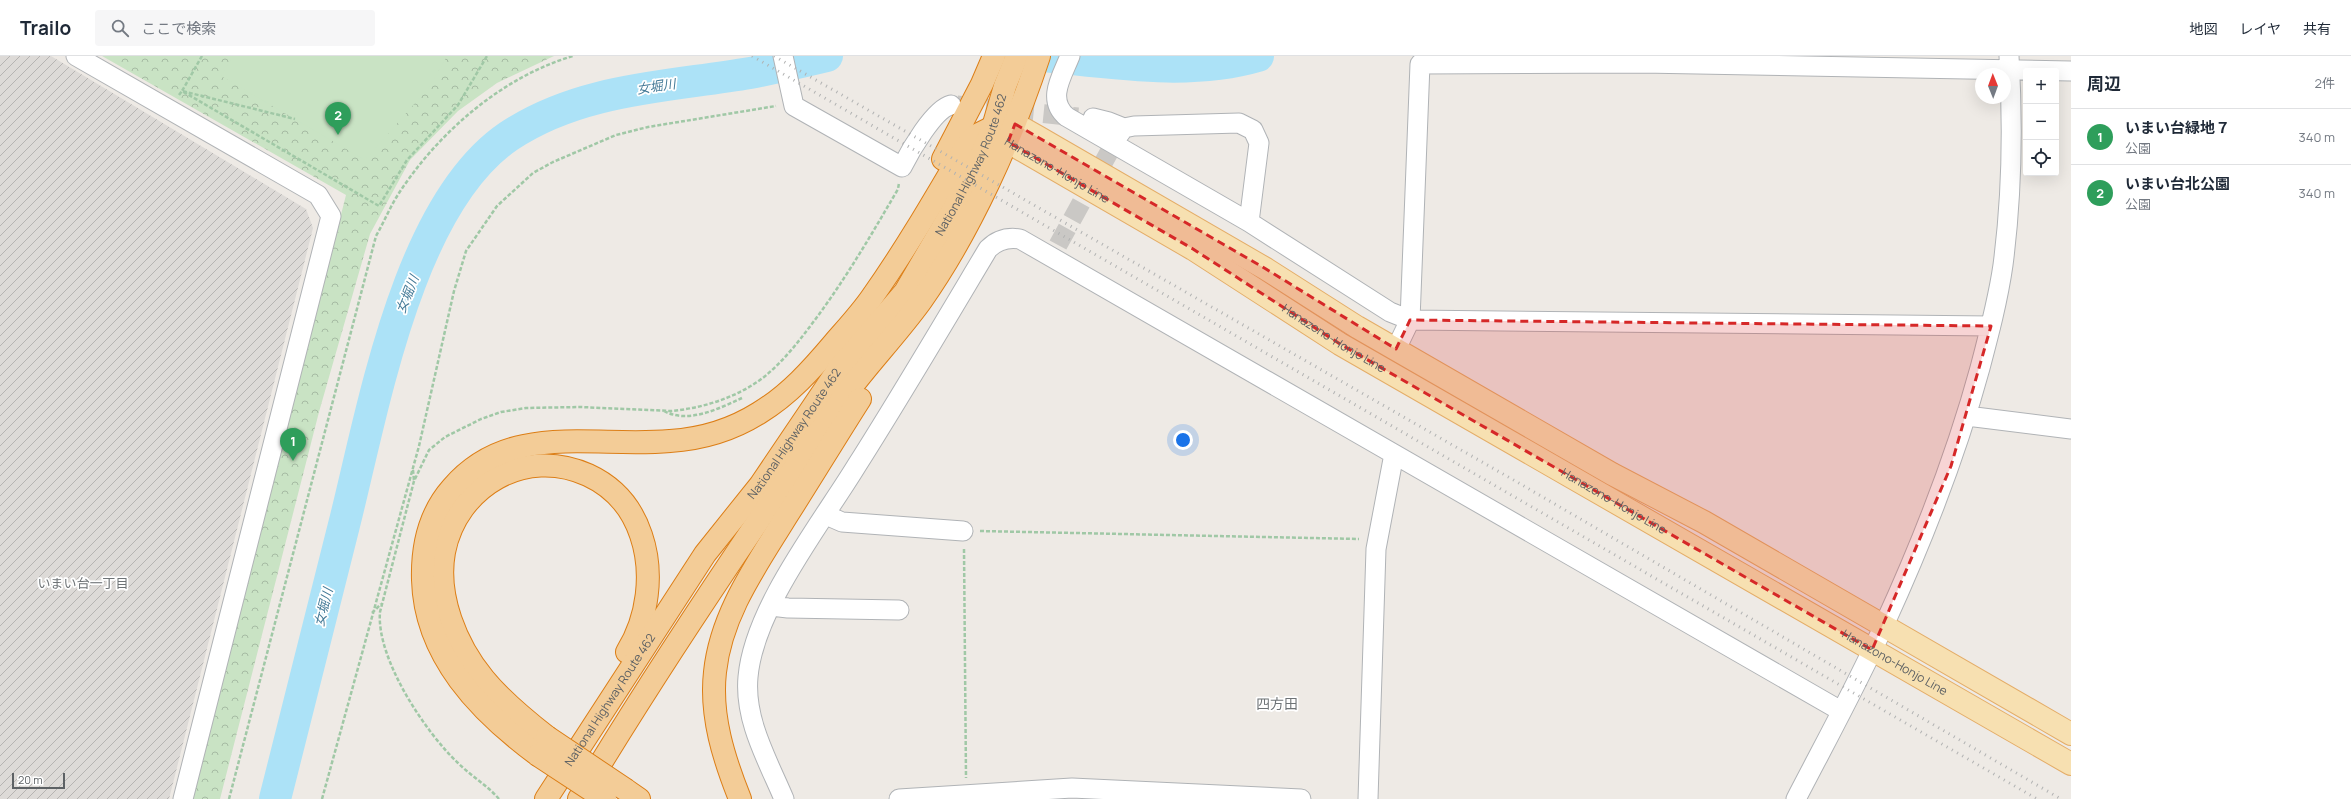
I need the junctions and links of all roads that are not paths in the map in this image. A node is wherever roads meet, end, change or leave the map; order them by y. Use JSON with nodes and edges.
{"nodes":[{"id":1,"x":76,"y":56,"type":"edge"},
{"id":2,"x":783,"y":56,"type":"edge"},
{"id":3,"x":994,"y":56,"type":"edge"},
{"id":4,"x":1017,"y":56,"type":"edge"},
{"id":5,"x":1039,"y":56,"type":"edge"},
{"id":6,"x":1070,"y":56,"type":"edge"},
{"id":7,"x":2010,"y":63,"type":"edge"},
{"id":8,"x":2071,"y":71,"type":"edge"},
{"id":9,"x":951,"y":104,"type":"tunnel mouth"},
{"id":10,"x":1093,"y":118,"type":"tunnel mouth"},
{"id":11,"x":1006,"y":131,"type":"junction"},
{"id":12,"x":1249,"y":222,"type":"junction"},
{"id":13,"x":921,"y":301,"type":"junction"},
{"id":14,"x":1410,"y":320,"type":"junction"},
{"id":15,"x":1991,"y":326,"type":"junction"},
{"id":16,"x":1396,"y":349,"type":"junction"},
{"id":17,"x":820,"y":359,"type":"junction"},
{"id":18,"x":1967,"y":416,"type":"junction"},
{"id":19,"x":2071,"y":429,"type":"edge"},
{"id":20,"x":1394,"y":454,"type":"junction"},
{"id":21,"x":826,"y":515,"type":"junction"},
{"id":22,"x":963,"y":531,"type":"road end"},
{"id":23,"x":770,"y":606,"type":"junction"},
{"id":24,"x":899,"y":610,"type":"dead end"},
{"id":25,"x":1885,"y":625,"type":"junction"},
{"id":26,"x":1872,"y":650,"type":"junction"},
{"id":27,"x":1841,"y":711,"type":"junction"},
{"id":28,"x":2071,"y":734,"type":"edge"},
{"id":29,"x":543,"y":746,"type":"junction"},
{"id":30,"x":2071,"y":764,"type":"edge"},
{"id":31,"x":1073,"y":793,"type":"edge"},
{"id":32,"x":633,"y":795,"type":"edge"},
{"id":33,"x":183,"y":799,"type":"edge"},
{"id":34,"x":536,"y":799,"type":"edge"},
{"id":35,"x":546,"y":799,"type":"edge"},
{"id":36,"x":579,"y":799,"type":"edge"},
{"id":37,"x":605,"y":799,"type":"edge"},
{"id":38,"x":740,"y":799,"type":"edge"},
{"id":39,"x":784,"y":799,"type":"edge"},
{"id":40,"x":899,"y":799,"type":"edge"},
{"id":41,"x":1301,"y":799,"type":"edge"},
{"id":42,"x":1368,"y":799,"type":"edge"},
{"id":43,"x":1796,"y":799,"type":"edge"}],
"edges":[{"from":1,"to":33,"type":"street"},
{"from":2,"to":9,"type":"street"},
{"from":3,"to":17,"type":"highway"},
{"from":4,"to":11,"type":"highway","name":"National Highway Route 462"},
{"from":5,"to":11,"type":"highway","name":"National Highway Route 462"},
{"from":6,"to":12,"type":"street"},
{"from":7,"to":8,"type":"street"},
{"from":7,"to":14,"type":"street"},
{"from":7,"to":15,"type":"street"},
{"from":10,"to":12,"type":"street"},
{"from":11,"to":13,"type":"highway","name":"National Highway Route 462"},
{"from":11,"to":16,"type":"main road","name":"Hanazono-Honjo Line"},
{"from":11,"to":17,"type":"highway"},
{"from":11,"to":26,"type":"main road","name":"Hanazono-Honjo Line"},
{"from":11,"to":35,"type":"highway","name":"National Highway Route 462"},
{"from":12,"to":14,"type":"street"},
{"from":13,"to":36,"type":"highway","name":"National Highway Route 462"},
{"from":13,"to":38,"type":"highway"},
{"from":14,"to":15,"type":"street"},
{"from":14,"to":16,"type":"street"},
{"from":15,"to":18,"type":"street"},
{"from":16,"to":25,"type":"main road","name":"Hanazono-Honjo Line"},
{"from":17,"to":29,"type":"highway"},
{"from":18,"to":19,"type":"street"},
{"from":18,"to":25,"type":"street"},
{"from":20,"to":21,"type":"street"},
{"from":20,"to":27,"type":"street"},
{"from":20,"to":42,"type":"street"},
{"from":21,"to":22,"type":"street"},
{"from":21,"to":23,"type":"street"},
{"from":23,"to":24,"type":"street"},
{"from":23,"to":39,"type":"street"},
{"from":25,"to":26,"type":"street"},
{"from":25,"to":28,"type":"main road","name":"Hanazono-Honjo Line"},
{"from":26,"to":27,"type":"street"},
{"from":26,"to":30,"type":"main road","name":"Hanazono-Honjo Line"},
{"from":27,"to":43,"type":"street"},
{"from":29,"to":32,"type":"highway","bridge":true},
{"from":29,"to":34,"type":"highway"},
{"from":29,"to":37,"type":"highway","bridge":true},
{"from":31,"to":40,"type":"street"},
{"from":31,"to":41,"type":"street"}]}
